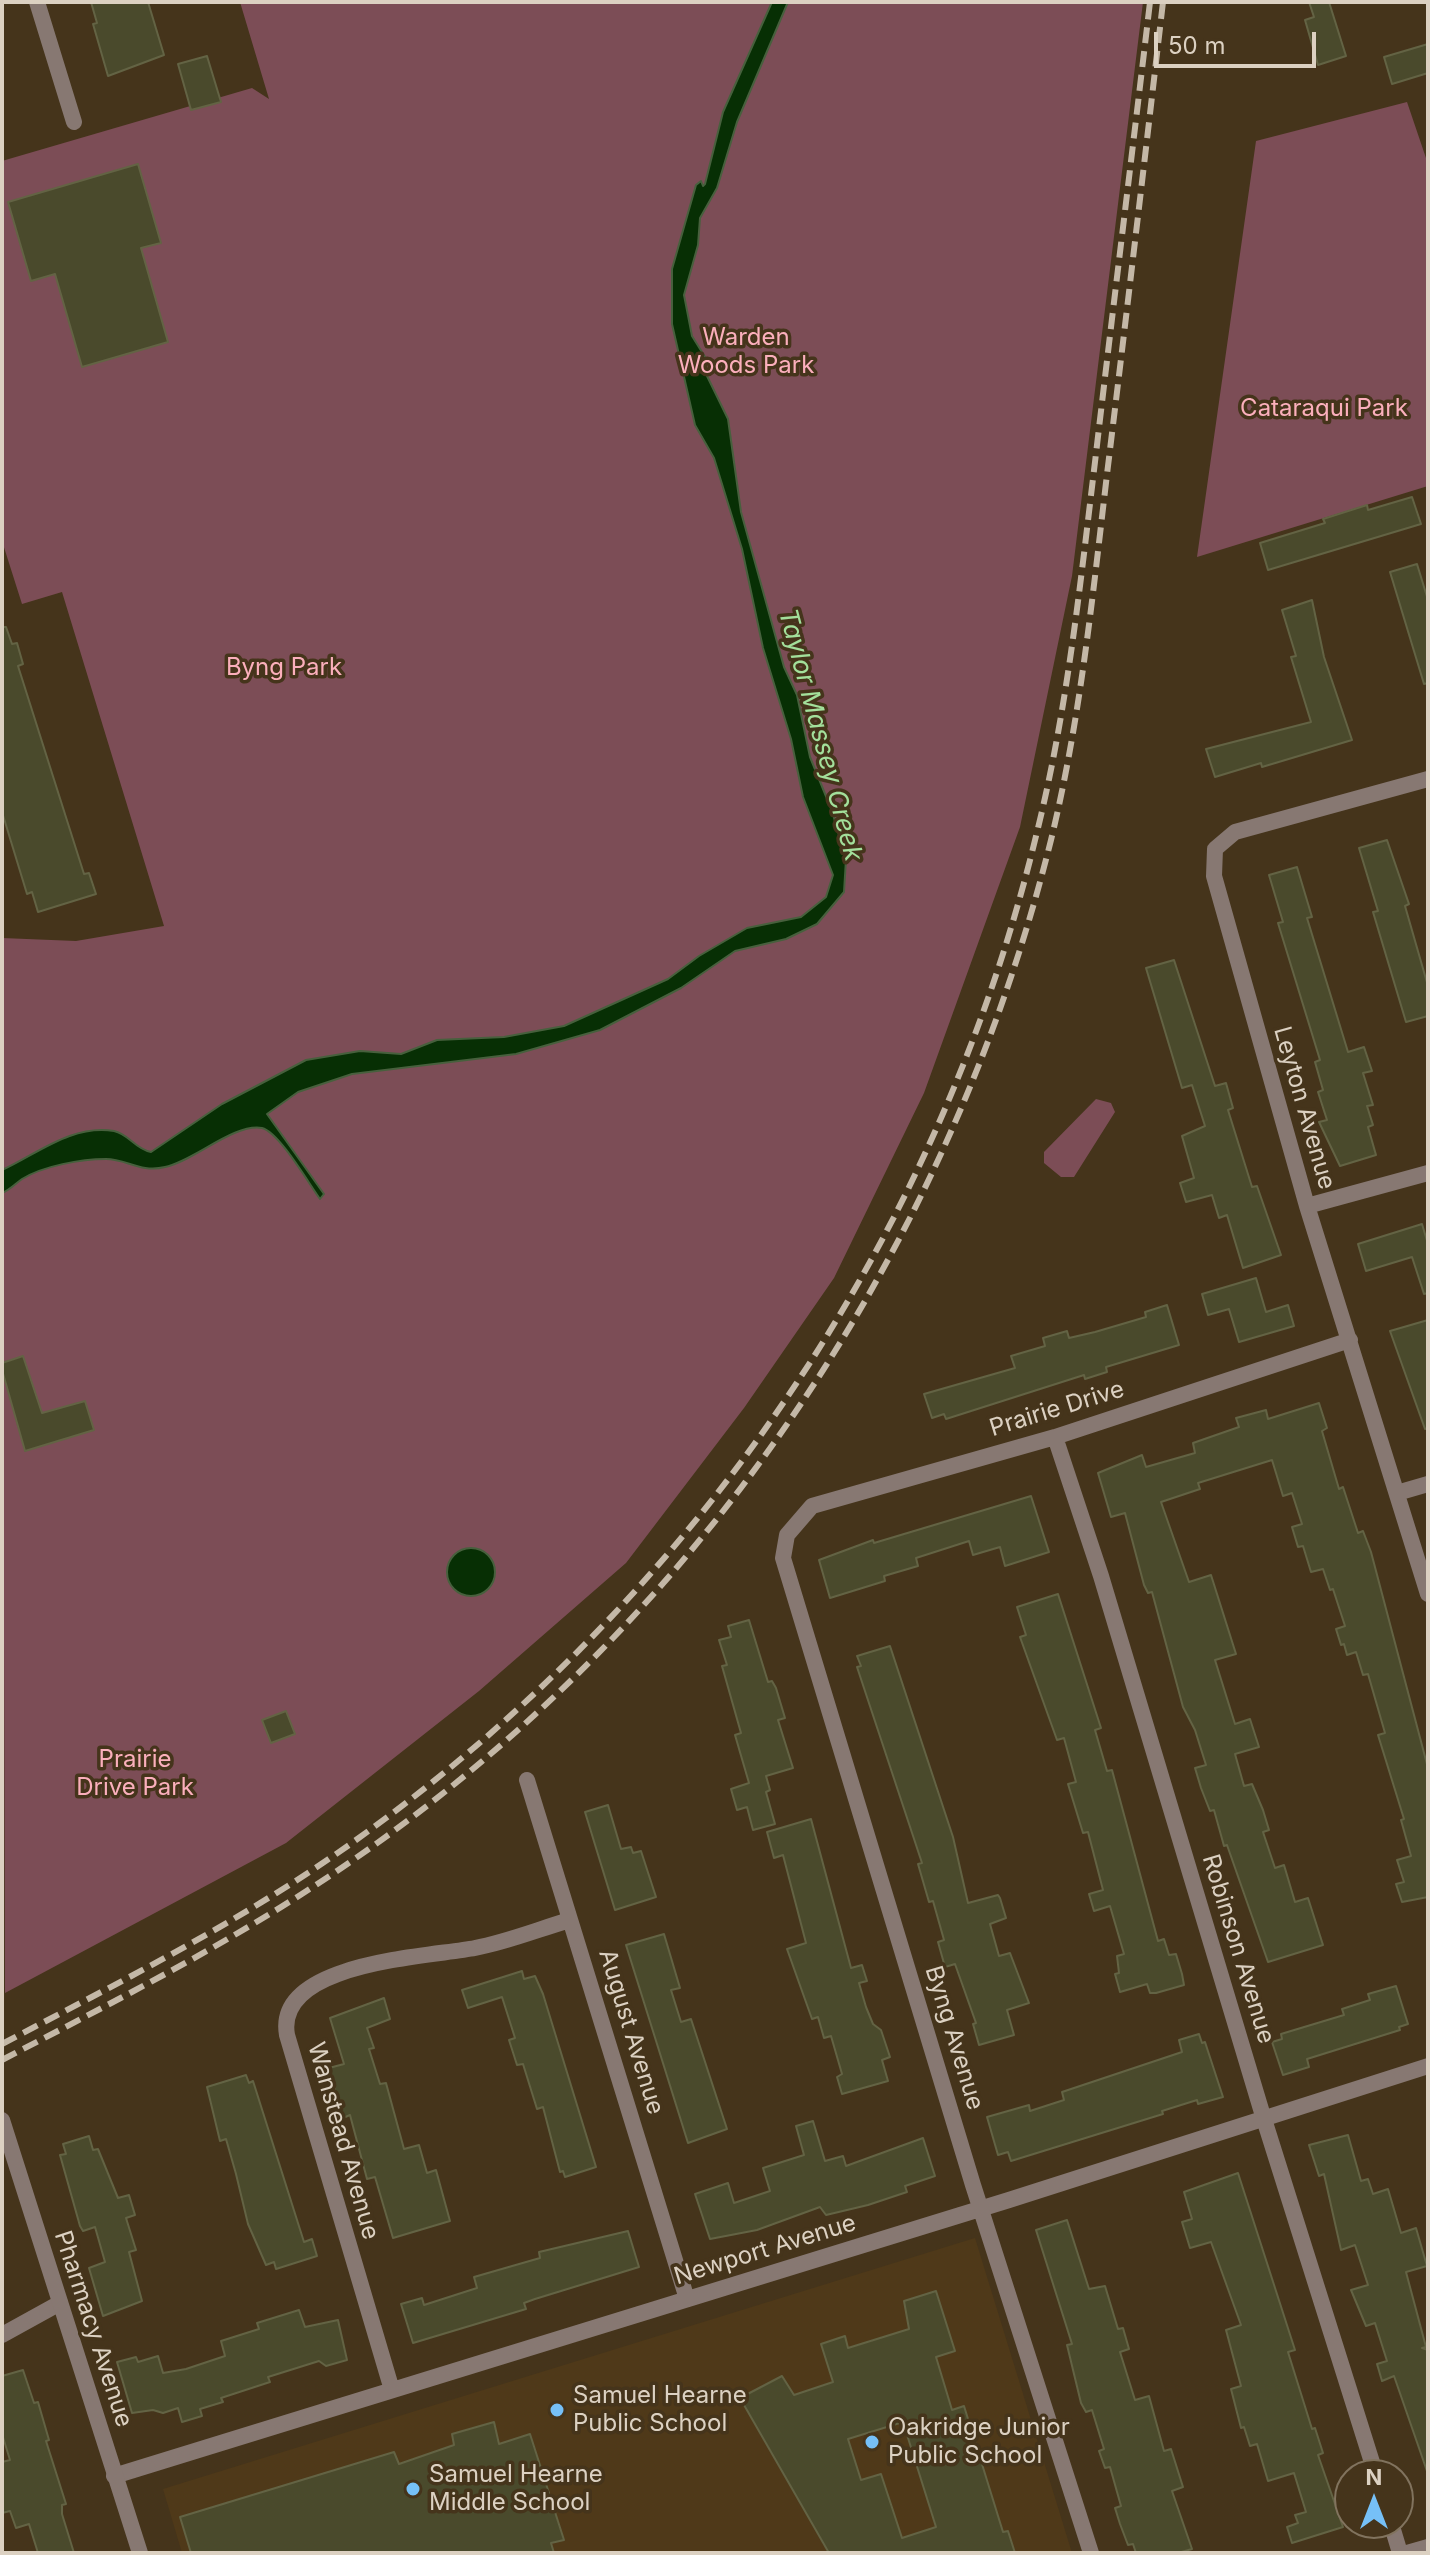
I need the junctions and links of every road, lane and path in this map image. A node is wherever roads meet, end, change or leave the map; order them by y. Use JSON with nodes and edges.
{"nodes":[{"id":1,"x":37,"y":2,"type":"edge"},
{"id":2,"x":74,"y":122,"type":"dead end"},
{"id":3,"x":1428,"y":779,"type":"edge"},
{"id":4,"x":1428,"y":1173,"type":"edge"},
{"id":5,"x":1307,"y":1206,"type":"junction"},
{"id":6,"x":1350,"y":1340,"type":"junction"},
{"id":7,"x":1055,"y":1437,"type":"junction"},
{"id":8,"x":1428,"y":1484,"type":"edge"},
{"id":9,"x":1397,"y":1493,"type":"junction"},
{"id":10,"x":787,"y":1535,"type":"joint"},
{"id":11,"x":1428,"y":1594,"type":"edge"},
{"id":12,"x":527,"y":1780,"type":"dead end"},
{"id":13,"x":570,"y":1920,"type":"junction"},
{"id":14,"x":1428,"y":2066,"type":"edge"},
{"id":15,"x":1263,"y":2116,"type":"junction"},
{"id":16,"x":2,"y":2120,"type":"edge"},
{"id":17,"x":981,"y":2208,"type":"junction"},
{"id":18,"x":687,"y":2299,"type":"junction"},
{"id":19,"x":60,"y":2303,"type":"junction"},
{"id":20,"x":2,"y":2335,"type":"edge"},
{"id":21,"x":392,"y":2390,"type":"junction"},
{"id":22,"x":1371,"y":2459,"type":"edge"},
{"id":23,"x":114,"y":2476,"type":"junction"},
{"id":24,"x":1428,"y":2547,"type":"edge"},
{"id":25,"x":140,"y":2553,"type":"edge"},
{"id":26,"x":1091,"y":2553,"type":"edge"},
{"id":27,"x":1407,"y":2553,"type":"edge"}],
"edges":[{"from":1,"to":2,"type":"street"},
{"from":3,"to":5,"type":"street","name":"Leyton Avenue"},
{"from":4,"to":5,"type":"street"},
{"from":5,"to":6,"type":"street","name":"Leyton Avenue"},
{"from":6,"to":7,"type":"street","name":"Prairie Drive"},
{"from":6,"to":9,"type":"street","name":"Leyton Avenue"},
{"from":7,"to":10,"type":"street","name":"Prairie Drive"},
{"from":7,"to":15,"type":"street","name":"Robinson Avenue"},
{"from":8,"to":9,"type":"street"},
{"from":9,"to":11,"type":"street","name":"Leyton Avenue"},
{"from":10,"to":17,"type":"street","name":"Byng Avenue"},
{"from":12,"to":13,"type":"street","name":"August Avenue"},
{"from":13,"to":18,"type":"street","name":"August Avenue"},
{"from":13,"to":21,"type":"street","name":"Wanstead Avenue"},
{"from":14,"to":15,"type":"street","name":"Newport Avenue"},
{"from":15,"to":17,"type":"street","name":"Newport Avenue"},
{"from":15,"to":22,"type":"street","name":"Robinson Avenue"},
{"from":16,"to":19,"type":"street","name":"Pharmacy Avenue"},
{"from":17,"to":18,"type":"street","name":"Newport Avenue"},
{"from":17,"to":26,"type":"street","name":"Byng Avenue"},
{"from":18,"to":21,"type":"street","name":"Newport Avenue"},
{"from":19,"to":20,"type":"street"},
{"from":19,"to":23,"type":"street","name":"Pharmacy Avenue"},
{"from":21,"to":23,"type":"street","name":"Newport Avenue"},
{"from":23,"to":25,"type":"street","name":"Pharmacy Avenue"},
{"from":24,"to":27,"type":"street"}]}
